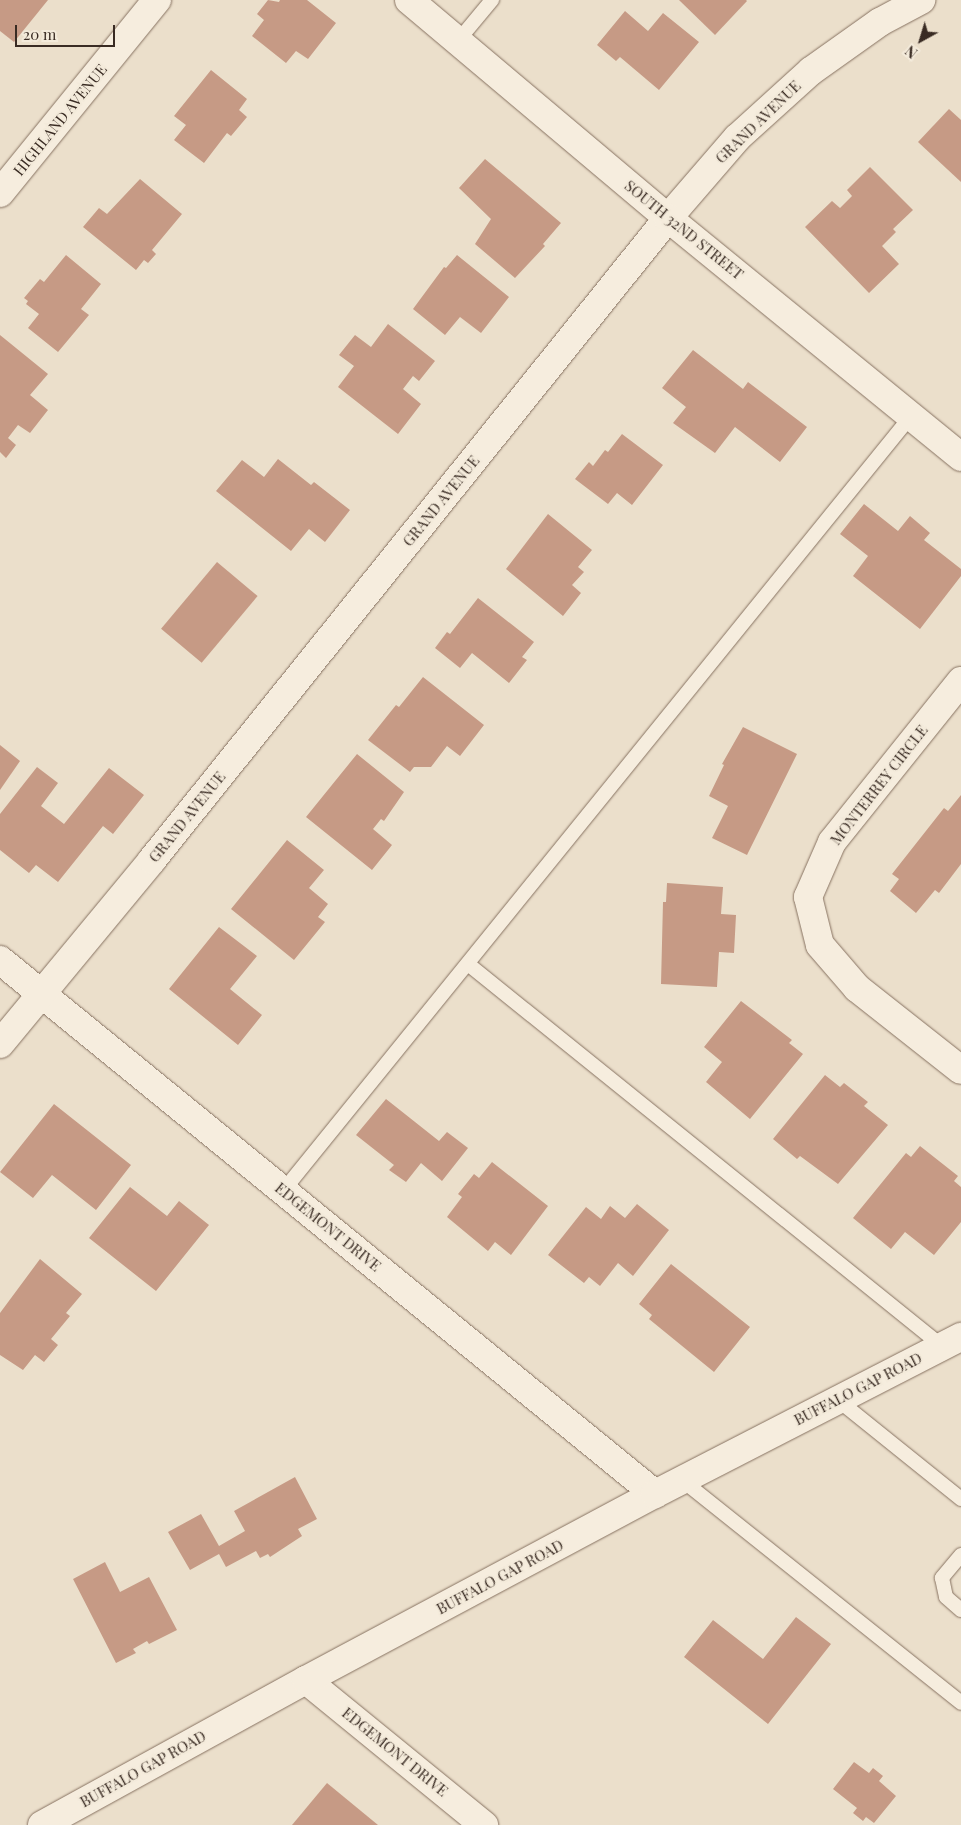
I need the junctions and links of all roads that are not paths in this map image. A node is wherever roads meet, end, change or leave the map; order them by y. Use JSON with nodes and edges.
{"nodes":[{"id":1,"x":157,"y":0,"type":"edge"},
{"id":2,"x":409,"y":0,"type":"edge"},
{"id":3,"x":492,"y":0,"type":"edge"},
{"id":4,"x":921,"y":0,"type":"edge"},
{"id":5,"x":457,"y":42,"type":"junction"},
{"id":6,"x":0,"y":193,"type":"edge"},
{"id":7,"x":668,"y":218,"type":"junction"},
{"id":8,"x":911,"y":416,"type":"junction"},
{"id":9,"x":961,"y":458,"type":"edge"},
{"id":10,"x":961,"y":681,"type":"edge"},
{"id":11,"x":0,"y":960,"type":"edge"},
{"id":12,"x":468,"y":964,"type":"junction"},
{"id":13,"x":41,"y":993,"type":"junction"},
{"id":14,"x":0,"y":1044,"type":"edge"},
{"id":15,"x":961,"y":1070,"type":"edge"},
{"id":16,"x":283,"y":1191,"type":"junction"},
{"id":17,"x":951,"y":1342,"type":"edge"},
{"id":18,"x":838,"y":1400,"type":"junction"},
{"id":19,"x":682,"y":1480,"type":"junction"},
{"id":20,"x":655,"y":1494,"type":"junction"},
{"id":21,"x":961,"y":1499,"type":"edge"},
{"id":22,"x":961,"y":1555,"type":"edge"},
{"id":23,"x":961,"y":1610,"type":"edge"},
{"id":24,"x":306,"y":1680,"type":"junction"},
{"id":25,"x":961,"y":1703,"type":"edge"},
{"id":26,"x":42,"y":1825,"type":"edge"},
{"id":27,"x":484,"y":1825,"type":"edge"}],
"edges":[{"from":1,"to":6,"type":"street","name":"HIGHLAND AVENUE"},
{"from":2,"to":5,"type":"street","name":"SOUTH 32ND STREET"},
{"from":3,"to":5,"type":"lane"},
{"from":4,"to":7,"type":"street","name":"GRAND AVENUE"},
{"from":5,"to":7,"type":"street","name":"SOUTH 32ND STREET"},
{"from":7,"to":8,"type":"street","name":"SOUTH 32ND STREET"},
{"from":7,"to":13,"type":"street","name":"GRAND AVENUE"},
{"from":8,"to":9,"type":"street","name":"SOUTH 32ND STREET"},
{"from":8,"to":12,"type":"lane"},
{"from":10,"to":15,"type":"street","name":"MONTERREY CIRCLE"},
{"from":11,"to":13,"type":"street","name":"EDGEMONT DRIVE"},
{"from":12,"to":16,"type":"lane"},
{"from":12,"to":17,"type":"lane"},
{"from":13,"to":14,"type":"street","name":"GRAND AVENUE"},
{"from":13,"to":16,"type":"street","name":"EDGEMONT DRIVE"},
{"from":16,"to":20,"type":"street","name":"EDGEMONT DRIVE"},
{"from":17,"to":18,"type":"street","name":"BUFFALO GAP ROAD"},
{"from":18,"to":19,"type":"street","name":"BUFFALO GAP ROAD"},
{"from":18,"to":21,"type":"lane"},
{"from":19,"to":20,"type":"street","name":"BUFFALO GAP ROAD"},
{"from":19,"to":25,"type":"lane"},
{"from":20,"to":24,"type":"street","name":"BUFFALO GAP ROAD"},
{"from":22,"to":23,"type":"lane"},
{"from":24,"to":26,"type":"street","name":"BUFFALO GAP ROAD"},
{"from":24,"to":27,"type":"street","name":"EDGEMONT DRIVE"}]}
